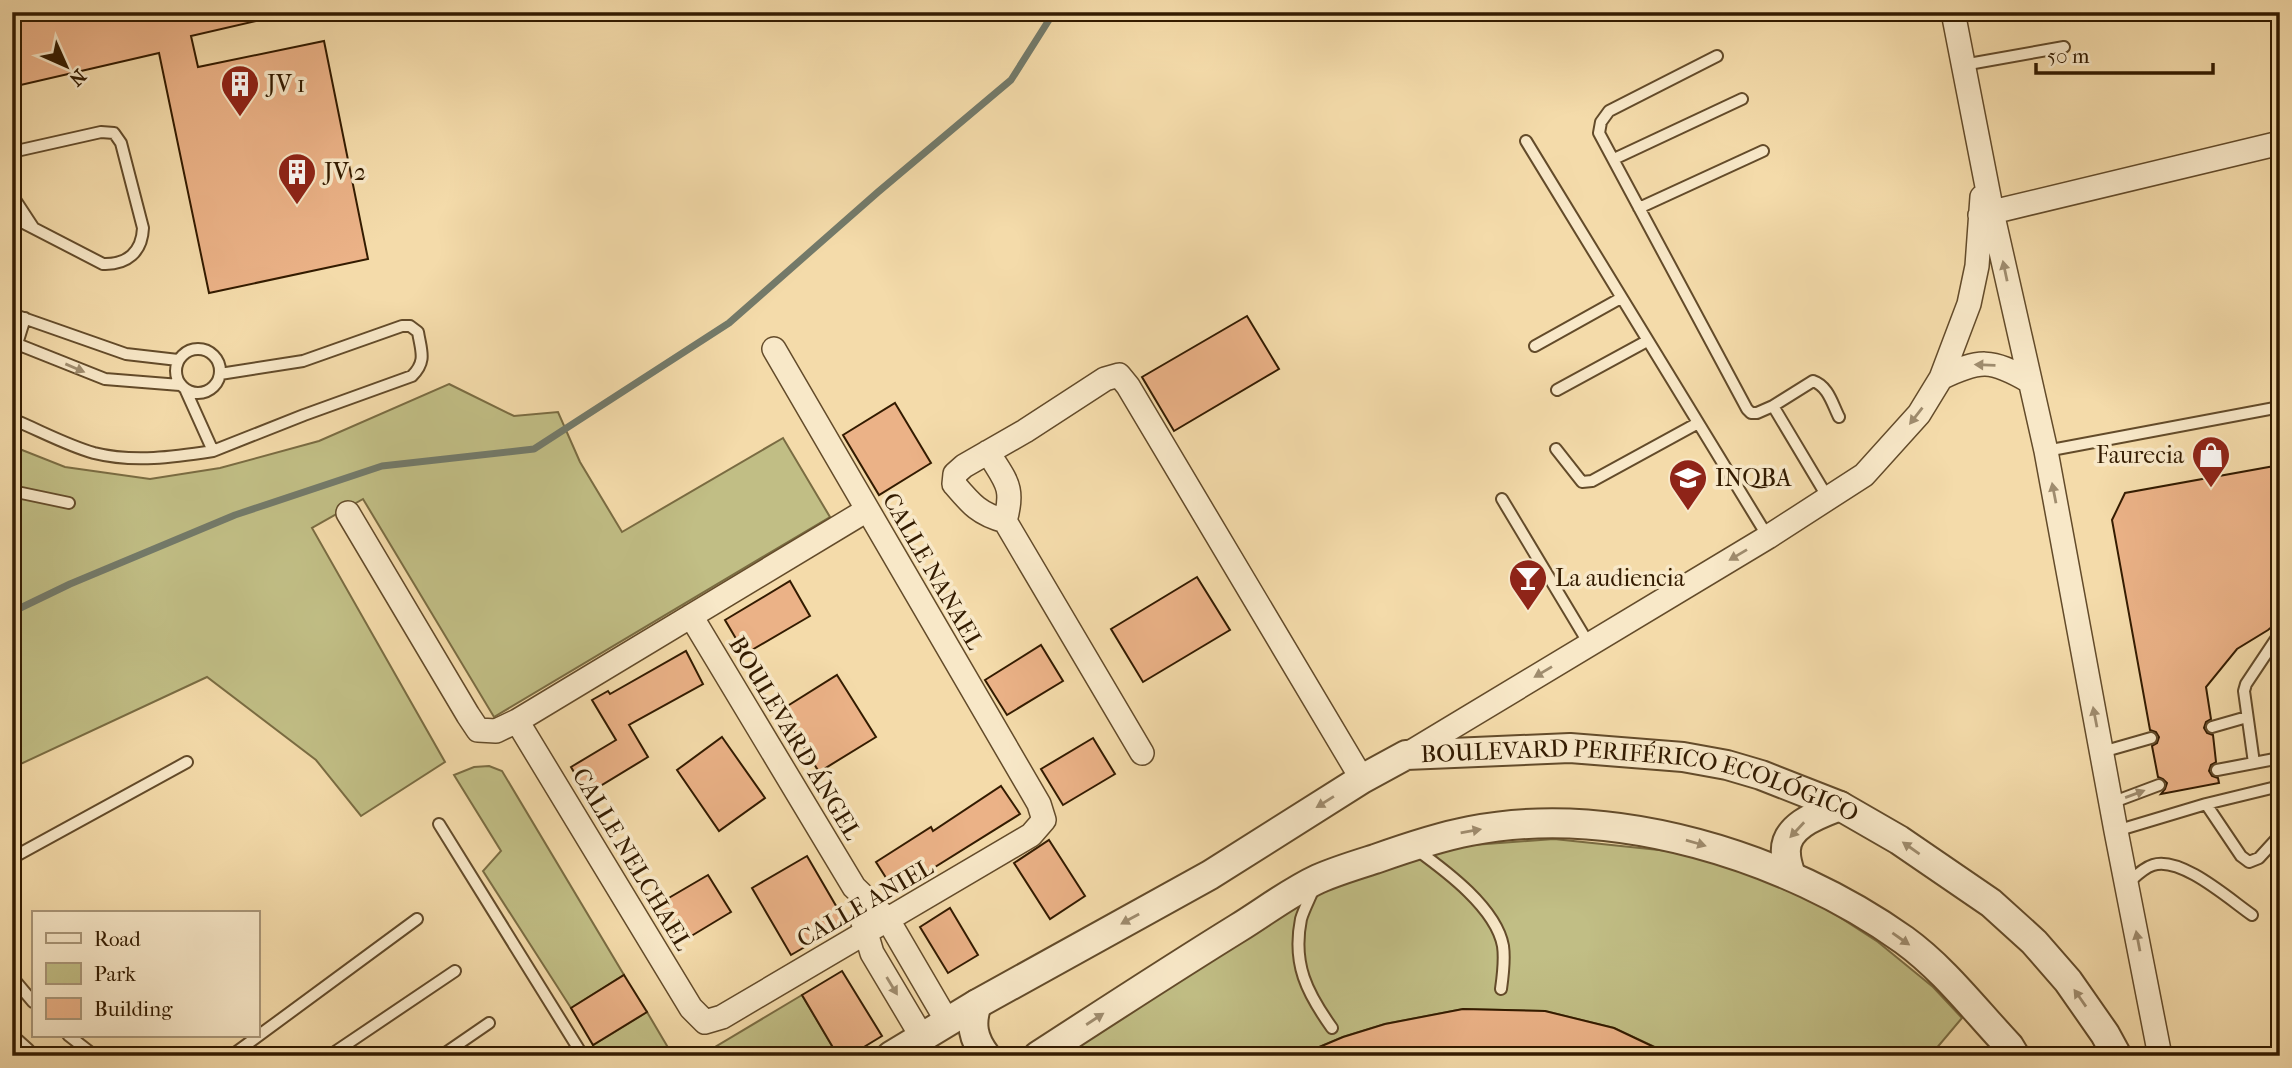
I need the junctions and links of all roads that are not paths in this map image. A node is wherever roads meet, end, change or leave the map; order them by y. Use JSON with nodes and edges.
{"nodes":[{"id":1,"x":1953,"y":12,"type":"edge"},
{"id":2,"x":2064,"y":47,"type":"dead end"},
{"id":3,"x":1717,"y":57,"type":"dead end"},
{"id":4,"x":1963,"y":65,"type":"junction"},
{"id":5,"x":1742,"y":99,"type":"dead end"},
{"id":6,"x":1526,"y":141,"type":"dead end"},
{"id":7,"x":2280,"y":143,"type":"edge"},
{"id":8,"x":1763,"y":151,"type":"dead end"},
{"id":9,"x":12,"y":152,"type":"edge"},
{"id":10,"x":1614,"y":159,"type":"junction"},
{"id":11,"x":14,"y":200,"type":"edge"},
{"id":12,"x":1639,"y":208,"type":"junction"},
{"id":13,"x":1986,"y":213,"type":"junction"},
{"id":14,"x":12,"y":217,"type":"edge"},
{"id":15,"x":33,"y":227,"type":"junction"},
{"id":16,"x":1621,"y":298,"type":"junction"},
{"id":17,"x":12,"y":314,"type":"edge"},
{"id":18,"x":25,"y":318,"type":"junction"},
{"id":19,"x":1647,"y":341,"type":"junction"},
{"id":20,"x":15,"y":342,"type":"edge"},
{"id":21,"x":1535,"y":346,"type":"dead end"},
{"id":22,"x":774,"y":349,"type":"dead end"},
{"id":23,"x":12,"y":360,"type":"edge"},
{"id":24,"x":178,"y":360,"type":"junction"},
{"id":25,"x":220,"y":374,"type":"junction"},
{"id":26,"x":1941,"y":378,"type":"junction"},
{"id":27,"x":2029,"y":380,"type":"junction"},
{"id":28,"x":183,"y":388,"type":"junction"},
{"id":29,"x":1557,"y":390,"type":"dead end"},
{"id":30,"x":1773,"y":406,"type":"junction"},
{"id":31,"x":2280,"y":407,"type":"edge"},
{"id":32,"x":1839,"y":417,"type":"dead end"},
{"id":33,"x":12,"y":419,"type":"edge"},
{"id":34,"x":1698,"y":423,"type":"junction"},
{"id":35,"x":1556,"y":449,"type":"dead end"},
{"id":36,"x":213,"y":451,"type":"junction"},
{"id":37,"x":2046,"y":451,"type":"junction"},
{"id":38,"x":988,"y":452,"type":"junction"},
{"id":39,"x":12,"y":491,"type":"edge"},
{"id":40,"x":1828,"y":498,"type":"junction"},
{"id":41,"x":1502,"y":499,"type":"dead end"},
{"id":42,"x":69,"y":503,"type":"dead end"},
{"id":43,"x":867,"y":510,"type":"junction"},
{"id":44,"x":348,"y":513,"type":"dead end"},
{"id":45,"x":1005,"y":521,"type":"junction"},
{"id":46,"x":1768,"y":537,"type":"junction"},
{"id":47,"x":691,"y":616,"type":"junction"},
{"id":48,"x":2280,"y":633,"type":"edge"},
{"id":49,"x":1589,"y":644,"type":"junction"},
{"id":50,"x":2247,"y":716,"type":"junction"},
{"id":51,"x":517,"y":721,"type":"junction"},
{"id":52,"x":2212,"y":727,"type":"dead end"},
{"id":53,"x":2151,"y":738,"type":"dead end"},
{"id":54,"x":2102,"y":752,"type":"junction"},
{"id":55,"x":1142,"y":753,"type":"dead end"},
{"id":56,"x":1406,"y":755,"type":"junction"},
{"id":57,"x":2280,"y":758,"type":"edge"},
{"id":58,"x":187,"y":762,"type":"dead end"},
{"id":59,"x":2254,"y":763,"type":"junction"},
{"id":60,"x":2217,"y":770,"type":"dead end"},
{"id":61,"x":1362,"y":779,"type":"junction"},
{"id":62,"x":2160,"y":785,"type":"dead end"},
{"id":63,"x":2280,"y":786,"type":"edge"},
{"id":64,"x":2111,"y":803,"type":"junction"},
{"id":65,"x":2206,"y":804,"type":"junction"},
{"id":66,"x":1840,"y":806,"type":"junction"},
{"id":67,"x":1044,"y":820,"type":"joint"},
{"id":68,"x":439,"y":824,"type":"dead end"},
{"id":69,"x":2116,"y":831,"type":"junction"},
{"id":70,"x":2280,"y":835,"type":"edge"},
{"id":71,"x":1412,"y":846,"type":"junction"},
{"id":72,"x":12,"y":858,"type":"edge"},
{"id":73,"x":1791,"y":876,"type":"junction"},
{"id":74,"x":1318,"y":879,"type":"junction"},
{"id":75,"x":2127,"y":884,"type":"junction"},
{"id":76,"x":854,"y":887,"type":"junction"},
{"id":77,"x":2252,"y":915,"type":"dead end"},
{"id":78,"x":417,"y":919,"type":"dead end"},
{"id":79,"x":888,"y":920,"type":"junction"},
{"id":80,"x":865,"y":933,"type":"junction"},
{"id":81,"x":455,"y":971,"type":"dead end"},
{"id":82,"x":12,"y":976,"type":"edge"},
{"id":83,"x":1501,"y":989,"type":"dead end"},
{"id":84,"x":32,"y":1001,"type":"edge"},
{"id":85,"x":977,"y":1004,"type":"junction"},
{"id":86,"x":947,"y":1021,"type":"junction"},
{"id":87,"x":705,"y":1022,"type":"joint"},
{"id":88,"x":489,"y":1023,"type":"dead end"},
{"id":89,"x":1332,"y":1028,"type":"dead end"},
{"id":90,"x":259,"y":1035,"type":"edge"},
{"id":91,"x":69,"y":1036,"type":"edge"},
{"id":92,"x":258,"y":1036,"type":"edge"},
{"id":93,"x":12,"y":1047,"type":"edge"},
{"id":94,"x":910,"y":1050,"type":"edge"},
{"id":95,"x":22,"y":1056,"type":"edge"},
{"id":96,"x":95,"y":1056,"type":"edge"},
{"id":97,"x":231,"y":1056,"type":"edge"},
{"id":98,"x":329,"y":1056,"type":"edge"},
{"id":99,"x":440,"y":1056,"type":"edge"},
{"id":100,"x":583,"y":1056,"type":"edge"},
{"id":101,"x":986,"y":1056,"type":"edge"},
{"id":102,"x":1038,"y":1056,"type":"edge"},
{"id":103,"x":2015,"y":1056,"type":"edge"},
{"id":104,"x":2117,"y":1056,"type":"edge"},
{"id":105,"x":2160,"y":1056,"type":"edge"}],
"edges":[{"from":1,"to":4,"type":"street"},
{"from":2,"to":4,"type":"lane"},
{"from":3,"to":10,"type":"lane"},
{"from":4,"to":13,"type":"street"},
{"from":5,"to":10,"type":"lane"},
{"from":6,"to":16,"type":"lane"},
{"from":7,"to":13,"type":"street"},
{"from":8,"to":12,"type":"lane"},
{"from":9,"to":15,"type":"lane"},
{"from":10,"to":12,"type":"lane"},
{"from":11,"to":15,"type":"lane"},
{"from":12,"to":30,"type":"lane"},
{"from":13,"to":26,"type":"street"},
{"from":27,"to":13,"type":"street","one_way":true},
{"from":14,"to":15,"type":"lane"},
{"from":16,"to":19,"type":"lane"},
{"from":16,"to":21,"type":"lane"},
{"from":17,"to":18,"type":"lane"},
{"from":18,"to":20,"type":"lane"},
{"from":18,"to":24,"type":"lane"},
{"from":19,"to":29,"type":"lane"},
{"from":19,"to":34,"type":"lane"},
{"from":20,"to":23,"type":"lane"},
{"from":20,"to":28,"type":"lane","one_way":true},
{"from":22,"to":43,"type":"street","name":"CALLE NANAEL"},
{"from":24,"to":25,"type":"lane"},
{"from":24,"to":28,"type":"lane"},
{"from":25,"to":28,"type":"lane"},
{"from":25,"to":36,"type":"lane"},
{"from":27,"to":26,"type":"street","one_way":true},
{"from":26,"to":40,"type":"street","one_way":true},
{"from":27,"to":37,"type":"street"},
{"from":28,"to":36,"type":"lane"},
{"from":30,"to":32,"type":"lane"},
{"from":30,"to":40,"type":"lane"},
{"from":31,"to":37,"type":"lane"},
{"from":33,"to":36,"type":"lane"},
{"from":34,"to":35,"type":"lane"},
{"from":34,"to":46,"type":"lane"},
{"from":54,"to":37,"type":"street","one_way":true},
{"from":38,"to":45,"type":"street"},
{"from":38,"to":45,"type":"street"},
{"from":38,"to":61,"type":"street"},
{"from":39,"to":42,"type":"lane"},
{"from":40,"to":46,"type":"street"},
{"from":41,"to":49,"type":"lane"},
{"from":43,"to":47,"type":"street"},
{"from":43,"to":67,"type":"street","name":"CALLE NANAEL"},
{"from":44,"to":51,"type":"street"},
{"from":45,"to":55,"type":"street"},
{"from":46,"to":49,"type":"street","one_way":true},
{"from":47,"to":51,"type":"street"},
{"from":47,"to":76,"type":"street","name":"BOULEVARD ÁNGEL"},
{"from":48,"to":50,"type":"lane"},
{"from":49,"to":56,"type":"street","one_way":true},
{"from":50,"to":52,"type":"lane"},
{"from":50,"to":59,"type":"lane"},
{"from":51,"to":87,"type":"street","name":"CALLE NELCHAEL"},
{"from":53,"to":54,"type":"lane"},
{"from":54,"to":64,"type":"street"},
{"from":56,"to":61,"type":"street","name":"BOULEVARD PERIFÉRICO ECOLÓGICO"},
{"from":56,"to":66,"type":"street","name":"BOULEVARD PERIFÉRICO ECOLÓGICO"},
{"from":57,"to":59,"type":"lane"},
{"from":58,"to":72,"type":"lane"},
{"from":59,"to":60,"type":"lane"},
{"from":61,"to":85,"type":"street","name":"BOULEVARD PERIFÉRICO ECOLÓGICO","one_way":true},
{"from":64,"to":62,"type":"lane","one_way":true},
{"from":63,"to":65,"type":"lane"},
{"from":64,"to":69,"type":"street"},
{"from":65,"to":69,"type":"lane"},
{"from":65,"to":70,"type":"lane"},
{"from":66,"to":73,"type":"street","one_way":true},
{"from":104,"to":66,"type":"street","name":"BOULEVARD PERIFÉRICO ECOLÓGICO","one_way":true},
{"from":67,"to":79,"type":"street","name":"CALLE ANIEL"},
{"from":68,"to":100,"type":"lane"},
{"from":69,"to":75,"type":"street"},
{"from":71,"to":73,"type":"street","name":"BOULEVARD PERIFÉRICO ECOLÓGICO","one_way":true},
{"from":71,"to":74,"type":"street","name":"BOULEVARD PERIFÉRICO ECOLÓGICO"},
{"from":71,"to":83,"type":"lane"},
{"from":73,"to":103,"type":"street","name":"BOULEVARD PERIFÉRICO ECOLÓGICO","one_way":true},
{"from":74,"to":89,"type":"lane"},
{"from":102,"to":74,"type":"street","name":"BOULEVARD PERIFÉRICO ECOLÓGICO","one_way":true},
{"from":75,"to":77,"type":"lane"},
{"from":105,"to":75,"type":"street","one_way":true},
{"from":76,"to":79,"type":"street","name":"BOULEVARD ÁNGEL"},
{"from":76,"to":80,"type":"street","name":"BOULEVARD ÁNGEL"},
{"from":78,"to":90,"type":"lane"},
{"from":79,"to":80,"type":"street","name":"CALLE ANIEL"},
{"from":79,"to":86,"type":"street","name":"BOULEVARD ÁNGEL"},
{"from":80,"to":87,"type":"street","name":"CALLE ANIEL"},
{"from":80,"to":94,"type":"street","name":"BOULEVARD ÁNGEL","one_way":true},
{"from":81,"to":98,"type":"lane"},
{"from":82,"to":84,"type":"lane"},
{"from":85,"to":86,"type":"street","name":"BOULEVARD PERIFÉRICO ECOLÓGICO"},
{"from":85,"to":101,"type":"street"},
{"from":86,"to":94,"type":"street","name":"BOULEVARD PERIFÉRICO ECOLÓGICO"},
{"from":88,"to":99,"type":"lane"},
{"from":91,"to":96,"type":"lane"},
{"from":92,"to":97,"type":"lane"},
{"from":93,"to":95,"type":"street"}]}
